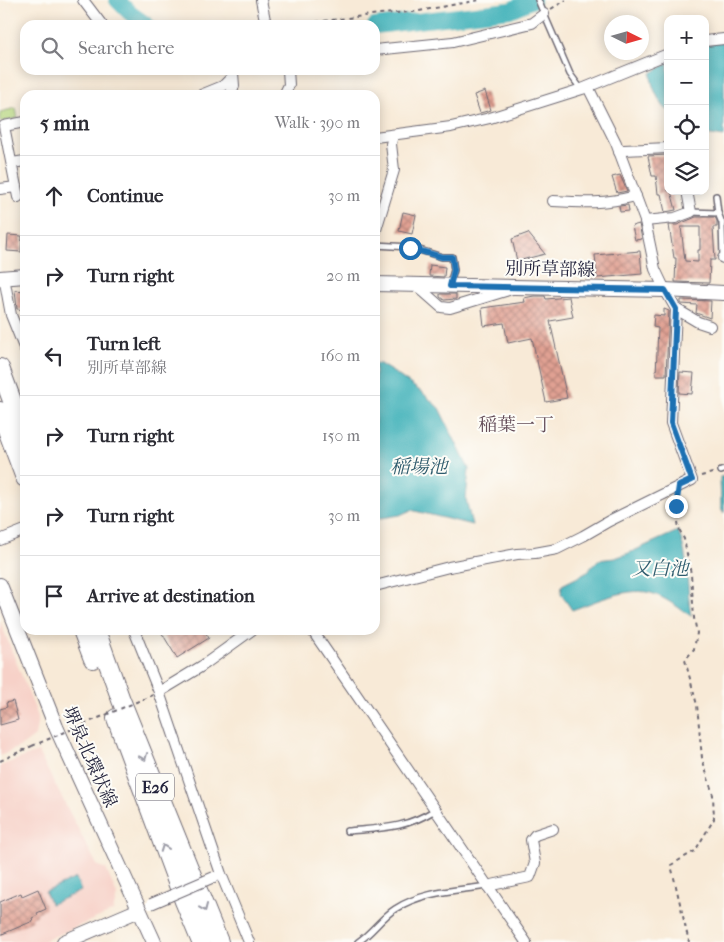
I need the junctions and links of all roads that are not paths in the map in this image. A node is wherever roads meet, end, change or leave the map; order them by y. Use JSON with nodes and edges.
{"nodes":[{"id":1,"x":83,"y":0,"type":"edge"},
{"id":2,"x":261,"y":0,"type":"edge"},
{"id":3,"x":538,"y":0,"type":"edge"},
{"id":4,"x":544,"y":14,"type":"junction"},
{"id":5,"x":98,"y":20,"type":"edge"},
{"id":6,"x":265,"y":20,"type":"edge"},
{"id":7,"x":724,"y":39,"type":"edge"},
{"id":8,"x":709,"y":40,"type":"edge"},
{"id":9,"x":380,"y":49,"type":"edge"},
{"id":10,"x":664,"y":56,"type":"edge"},
{"id":11,"x":231,"y":75,"type":"edge"},
{"id":12,"x":233,"y":75,"type":"edge"},
{"id":13,"x":288,"y":75,"type":"edge"},
{"id":14,"x":585,"y":88,"type":"junction"},
{"id":15,"x":213,"y":90,"type":"edge"},
{"id":16,"x":232,"y":90,"type":"edge"},
{"id":17,"x":286,"y":90,"type":"edge"},
{"id":18,"x":20,"y":123,"type":"edge"},
{"id":19,"x":393,"y":135,"type":"junction"},
{"id":20,"x":380,"y":136,"type":"edge"},
{"id":21,"x":664,"y":148,"type":"edge"},
{"id":22,"x":619,"y":152,"type":"junction"},
{"id":23,"x":20,"y":162,"type":"edge"},
{"id":24,"x":12,"y":164,"type":"junction"},
{"id":25,"x":0,"y":189,"type":"edge"},
{"id":26,"x":687,"y":195,"type":"edge"},
{"id":27,"x":636,"y":196,"type":"junction"},
{"id":28,"x":716,"y":196,"type":"dead end"},
{"id":29,"x":553,"y":201,"type":"dead end"},
{"id":30,"x":691,"y":212,"type":"junction"},
{"id":31,"x":718,"y":213,"type":"junction"},
{"id":32,"x":380,"y":216,"type":"edge"},
{"id":33,"x":645,"y":221,"type":"junction"},
{"id":34,"x":380,"y":245,"type":"edge"},
{"id":35,"x":724,"y":258,"type":"edge"},
{"id":36,"x":20,"y":276,"type":"edge"},
{"id":37,"x":2,"y":278,"type":"edge"},
{"id":38,"x":380,"y":284,"type":"edge"},
{"id":39,"x":416,"y":285,"type":"junction"},
{"id":40,"x":450,"y":286,"type":"junction"},
{"id":41,"x":519,"y":287,"type":"junction"},
{"id":42,"x":665,"y":290,"type":"junction"},
{"id":43,"x":724,"y":293,"type":"edge"},
{"id":44,"x":676,"y":309,"type":"junction"},
{"id":45,"x":710,"y":326,"type":"dead end"},
{"id":46,"x":20,"y":338,"type":"edge"},
{"id":47,"x":0,"y":368,"type":"edge"},
{"id":48,"x":0,"y":411,"type":"edge"},
{"id":49,"x":20,"y":422,"type":"edge"},
{"id":50,"x":20,"y":465,"type":"edge"},
{"id":51,"x":20,"y":532,"type":"edge"},
{"id":52,"x":4,"y":538,"type":"edge"},
{"id":53,"x":0,"y":584,"type":"edge"},
{"id":54,"x":380,"y":585,"type":"edge"},
{"id":55,"x":84,"y":635,"type":"edge"},
{"id":56,"x":98,"y":635,"type":"edge"},
{"id":57,"x":136,"y":635,"type":"edge"},
{"id":58,"x":245,"y":635,"type":"edge"},
{"id":59,"x":315,"y":635,"type":"edge"},
{"id":60,"x":156,"y":694,"type":"junction"},
{"id":61,"x":435,"y":810,"type":"junction"},
{"id":62,"x":553,"y":829,"type":"dead end"},
{"id":63,"x":347,"y":831,"type":"dead end"},
{"id":64,"x":217,"y":876,"type":"junction"},
{"id":65,"x":488,"y":886,"type":"junction"},
{"id":66,"x":145,"y":907,"type":"junction"},
{"id":67,"x":64,"y":942,"type":"edge"},
{"id":68,"x":154,"y":942,"type":"edge"},
{"id":69,"x":201,"y":942,"type":"edge"},
{"id":70,"x":219,"y":942,"type":"edge"},
{"id":71,"x":248,"y":942,"type":"edge"},
{"id":72,"x":358,"y":942,"type":"edge"},
{"id":73,"x":526,"y":942,"type":"edge"}],
"edges":[{"from":1,"to":5,"type":"street"},
{"from":2,"to":6,"type":"street"},
{"from":3,"to":4,"type":"lane"},
{"from":4,"to":9,"type":"street"},
{"from":4,"to":14,"type":"lane"},
{"from":7,"to":8,"type":"street"},
{"from":10,"to":14,"type":"street"},
{"from":11,"to":15,"type":"street"},
{"from":12,"to":16,"type":"street"},
{"from":13,"to":17,"type":"street"},
{"from":14,"to":19,"type":"street"},
{"from":14,"to":22,"type":"street"},
{"from":18,"to":24,"type":"street"},
{"from":19,"to":20,"type":"street"},
{"from":19,"to":32,"type":"street"},
{"from":21,"to":22,"type":"street"},
{"from":22,"to":27,"type":"street"},
{"from":23,"to":24,"type":"street"},
{"from":24,"to":25,"type":"street"},
{"from":26,"to":30,"type":"street"},
{"from":27,"to":29,"type":"street"},
{"from":27,"to":33,"type":"street"},
{"from":28,"to":31,"type":"lane"},
{"from":30,"to":31,"type":"lane"},
{"from":30,"to":33,"type":"street"},
{"from":31,"to":35,"type":"lane"},
{"from":33,"to":42,"type":"street"},
{"from":34,"to":40,"type":"lane"},
{"from":36,"to":37,"type":"main road"},
{"from":37,"to":46,"type":"street"},
{"from":38,"to":39,"type":"main road","name":"別所草部線"},
{"from":39,"to":40,"type":"main road","name":"別所草部線"},
{"from":39,"to":41,"type":"street"},
{"from":40,"to":41,"type":"main road","name":"別所草部線"},
{"from":41,"to":42,"type":"main road","name":"別所草部線"},
{"from":42,"to":43,"type":"main road","name":"別所草部線"},
{"from":42,"to":44,"type":"street"},
{"from":44,"to":45,"type":"street"},
{"from":44,"to":54,"type":"street"},
{"from":47,"to":49,"type":"highway"},
{"from":48,"to":50,"type":"highway"},
{"from":51,"to":52,"type":"street"},
{"from":53,"to":66,"type":"main road","name":"堺泉北環状線"},
{"from":69,"to":55,"type":"highway","number":"E26","one_way":true},
{"from":56,"to":70,"type":"highway","number":"E26","one_way":true},
{"from":57,"to":60,"type":"street"},
{"from":58,"to":60,"type":"street"},
{"from":59,"to":61,"type":"street"},
{"from":60,"to":64,"type":"street"},
{"from":61,"to":63,"type":"lane"},
{"from":61,"to":65,"type":"street"},
{"from":62,"to":65,"type":"street"},
{"from":64,"to":66,"type":"street","bridge":true},
{"from":64,"to":71,"type":"street"},
{"from":65,"to":72,"type":"lane"},
{"from":65,"to":73,"type":"street"},
{"from":66,"to":67,"type":"main road"},
{"from":66,"to":68,"type":"main road","name":"堺泉北環状線"}]}
